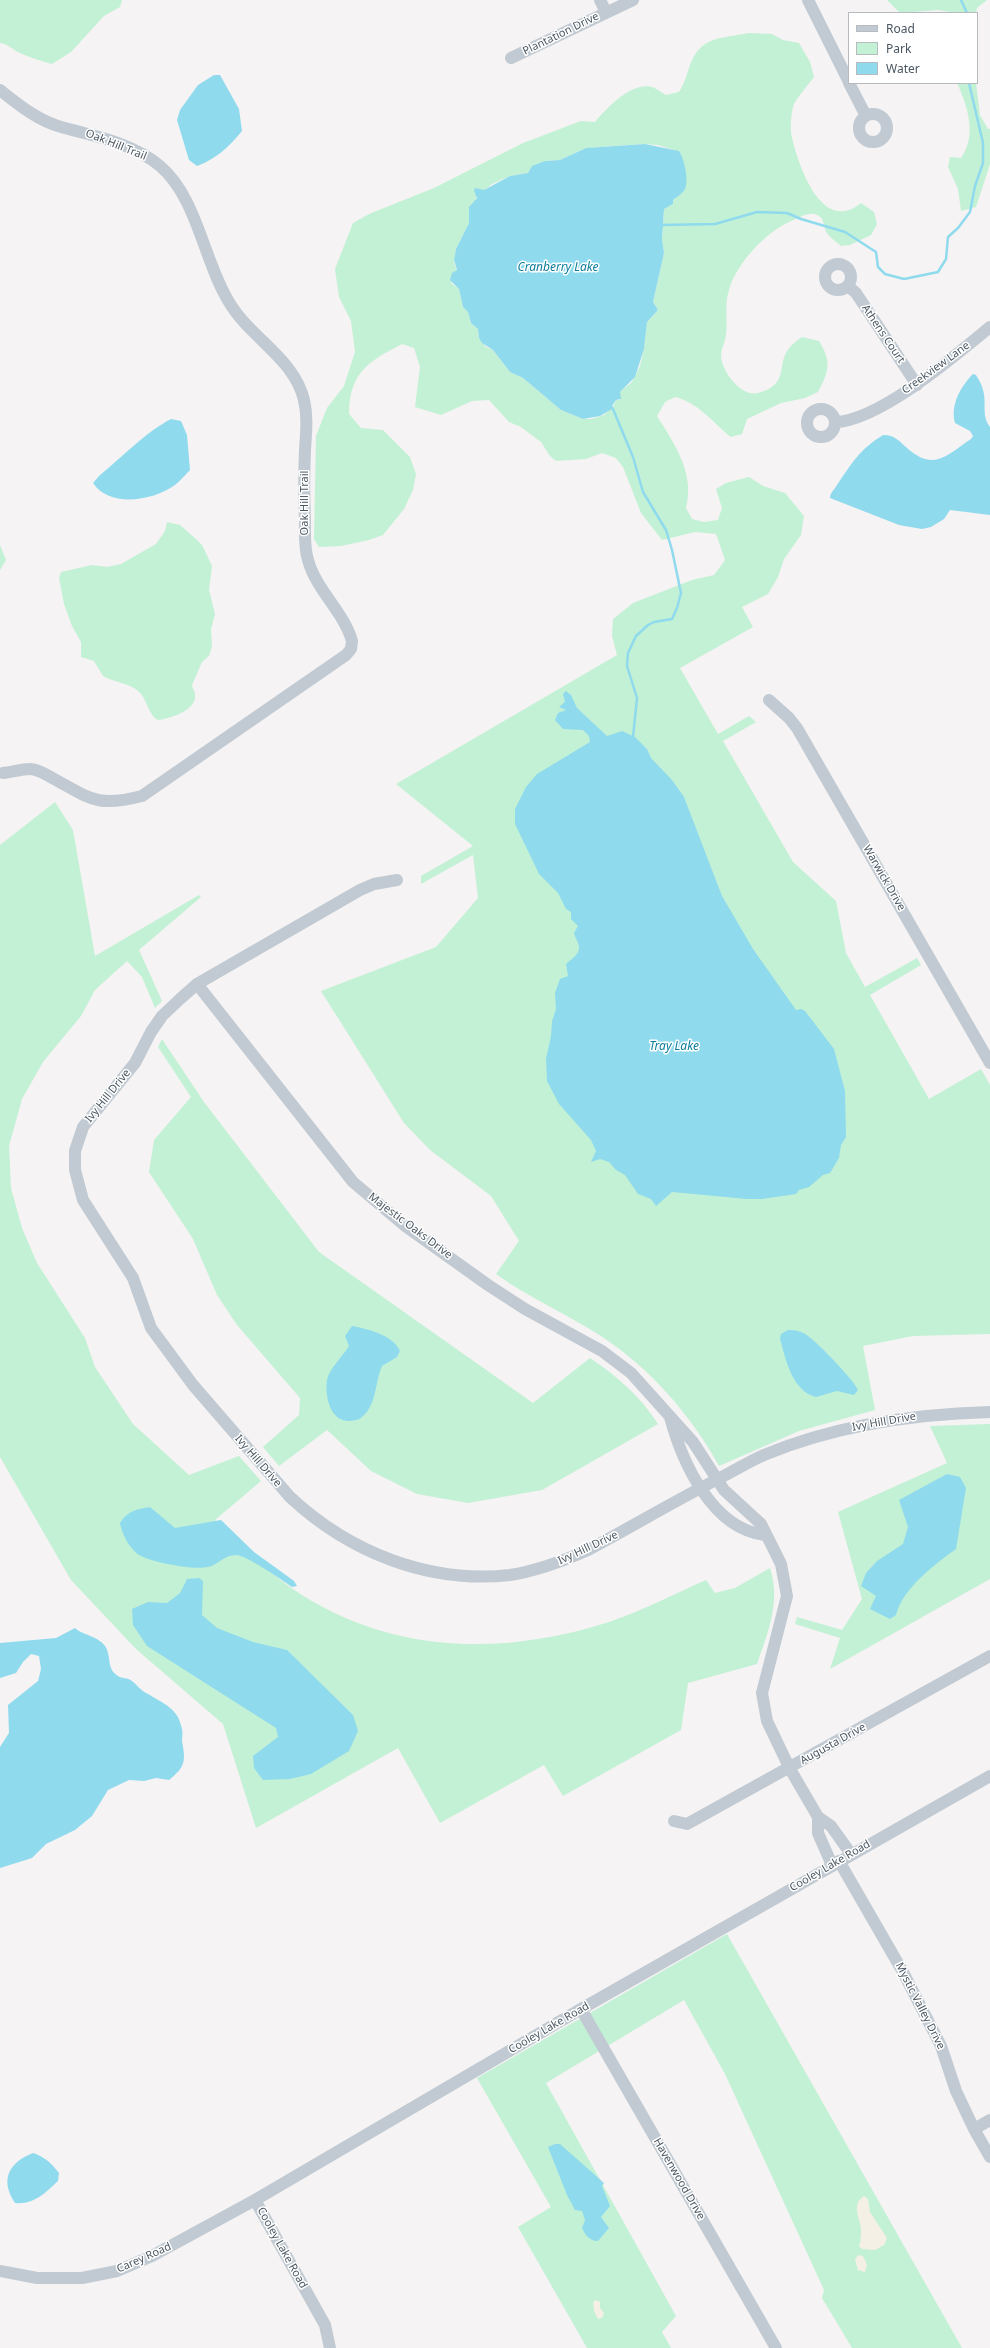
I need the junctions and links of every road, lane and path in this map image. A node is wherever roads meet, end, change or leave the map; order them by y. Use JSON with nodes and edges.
{"nodes":[{"id":1,"x":600,"y":0,"type":"edge"},
{"id":2,"x":633,"y":0,"type":"edge"},
{"id":3,"x":808,"y":0,"type":"edge"},
{"id":4,"x":606,"y":12,"type":"junction"},
{"id":5,"x":511,"y":58,"type":"dead end"},
{"id":6,"x":848,"y":81,"type":"edge"},
{"id":7,"x":850,"y":84,"type":"edge"},
{"id":8,"x":0,"y":90,"type":"edge"},
{"id":9,"x":866,"y":116,"type":"dead end"},
{"id":10,"x":848,"y":286,"type":"dead end"},
{"id":11,"x":990,"y":327,"type":"edge"},
{"id":12,"x":917,"y":385,"type":"junction"},
{"id":13,"x":835,"y":422,"type":"dead end"},
{"id":14,"x":769,"y":700,"type":"dead end"},
{"id":15,"x":3,"y":773,"type":"dead end"},
{"id":16,"x":397,"y":880,"type":"dead end"},
{"id":17,"x":197,"y":984,"type":"junction"},
{"id":18,"x":990,"y":1063,"type":"edge"},
{"id":19,"x":990,"y":1412,"type":"edge"},
{"id":20,"x":670,"y":1416,"type":"junction"},
{"id":21,"x":716,"y":1480,"type":"junction"},
{"id":22,"x":699,"y":1488,"type":"junction"},
{"id":23,"x":765,"y":1535,"type":"junction"},
{"id":24,"x":990,"y":1656,"type":"edge"},
{"id":25,"x":790,"y":1769,"type":"junction"},
{"id":26,"x":990,"y":1776,"type":"edge"},
{"id":27,"x":818,"y":1817,"type":"junction"},
{"id":28,"x":674,"y":1821,"type":"dead end"},
{"id":29,"x":851,"y":1854,"type":"junction"},
{"id":30,"x":836,"y":1863,"type":"junction"},
{"id":31,"x":581,"y":2009,"type":"junction"},
{"id":32,"x":990,"y":2120,"type":"edge"},
{"id":33,"x":974,"y":2129,"type":"junction"},
{"id":34,"x":990,"y":2157,"type":"edge"},
{"id":35,"x":255,"y":2200,"type":"junction"},
{"id":36,"x":0,"y":2271,"type":"edge"},
{"id":37,"x":330,"y":2348,"type":"edge"},
{"id":38,"x":776,"y":2348,"type":"edge"}],
"edges":[{"from":1,"to":4,"type":"street"},
{"from":2,"to":4,"type":"street","name":"Plantation Drive"},
{"from":3,"to":6,"type":"street"},
{"from":4,"to":5,"type":"street","name":"Plantation Drive"},
{"from":7,"to":9,"type":"street"},
{"from":8,"to":15,"type":"street","name":"Oak Hill Trail"},
{"from":10,"to":12,"type":"street","name":"Athens Court"},
{"from":11,"to":12,"type":"street","name":"Creekview Lane"},
{"from":12,"to":13,"type":"street","name":"Creekview Lane"},
{"from":14,"to":18,"type":"street","name":"Warwick Drive"},
{"from":16,"to":17,"type":"street","name":"Ivy Hill Drive"},
{"from":17,"to":20,"type":"street","name":"Majestic Oaks Drive"},
{"from":17,"to":22,"type":"street","name":"Ivy Hill Drive"},
{"from":19,"to":21,"type":"street","name":"Ivy Hill Drive"},
{"from":20,"to":21,"type":"street","name":"Majestic Oaks Drive"},
{"from":20,"to":22,"type":"street","name":"Majestic Oaks Drive"},
{"from":21,"to":22,"type":"street","name":"Ivy Hill Drive"},
{"from":21,"to":23,"type":"street","name":"Majestic Oaks Drive"},
{"from":22,"to":23,"type":"street","name":"Majestic Oaks Drive"},
{"from":23,"to":25,"type":"street","name":"Majestic Oaks Drive"},
{"from":24,"to":25,"type":"street","name":"Augusta Drive"},
{"from":25,"to":27,"type":"street","name":"Majestic Oaks Drive"},
{"from":25,"to":28,"type":"street","name":"Augusta Drive"},
{"from":26,"to":29,"type":"street","name":"Cooley Lake Road"},
{"from":27,"to":29,"type":"street","name":"Majestic Oaks Drive"},
{"from":27,"to":30,"type":"street","name":"Majestic Oaks Drive"},
{"from":29,"to":30,"type":"street","name":"Cooley Lake Road"},
{"from":30,"to":31,"type":"street","name":"Cooley Lake Road"},
{"from":30,"to":33,"type":"street","name":"Mystic Valley Drive"},
{"from":31,"to":35,"type":"street","name":"Cooley Lake Road"},
{"from":31,"to":38,"type":"street","name":"Havenwood Drive"},
{"from":32,"to":33,"type":"street"},
{"from":33,"to":34,"type":"street","name":"Mystic Valley Drive"},
{"from":35,"to":36,"type":"street","name":"Carey Road"},
{"from":35,"to":37,"type":"street","name":"Cooley Lake Road"}]}
